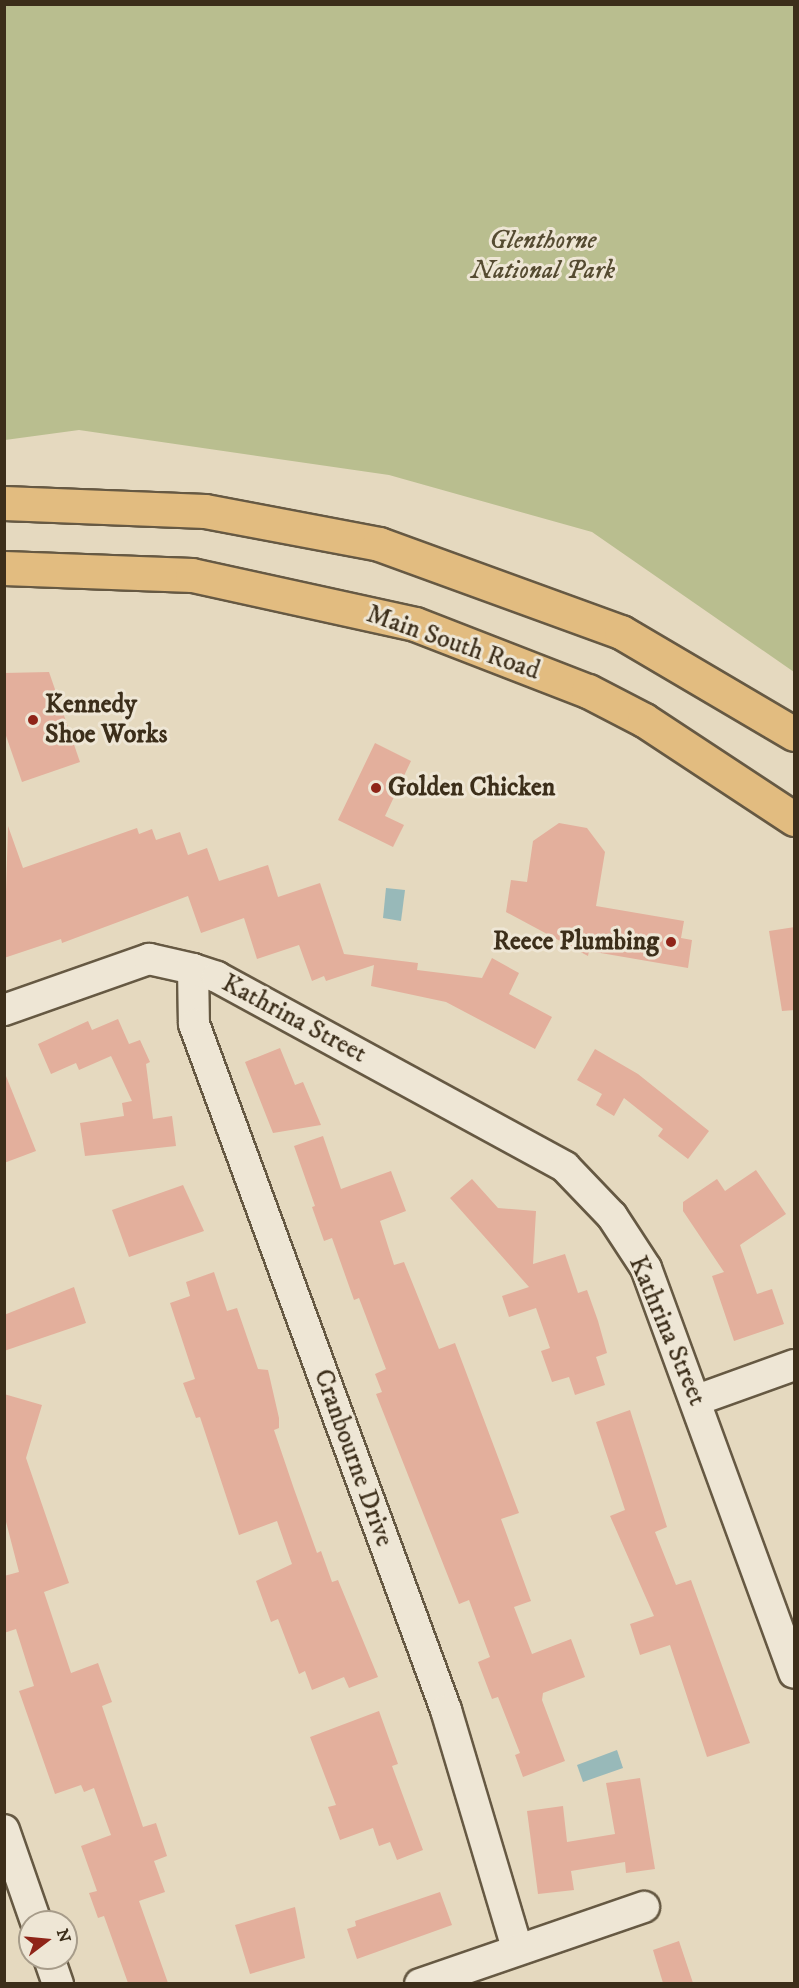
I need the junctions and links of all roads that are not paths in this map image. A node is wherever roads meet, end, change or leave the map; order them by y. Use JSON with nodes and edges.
{"nodes":[{"id":1,"x":4,"y":503,"type":"edge"},
{"id":2,"x":4,"y":568,"type":"edge"},
{"id":3,"x":795,"y":734,"type":"edge"},
{"id":4,"x":795,"y":819,"type":"edge"},
{"id":5,"x":193,"y":969,"type":"junction"},
{"id":6,"x":4,"y":1010,"type":"edge"},
{"id":7,"x":795,"y":1365,"type":"edge"},
{"id":8,"x":697,"y":1400,"type":"junction"},
{"id":9,"x":795,"y":1673,"type":"edge"},
{"id":10,"x":4,"y":1830,"type":"edge"},
{"id":11,"x":644,"y":1907,"type":"dead end"},
{"id":12,"x":32,"y":1910,"type":"edge"},
{"id":13,"x":517,"y":1948,"type":"junction"},
{"id":14,"x":420,"y":1983,"type":"edge"}],
"edges":[{"from":1,"to":3,"type":"highway"},
{"from":2,"to":4,"type":"highway","name":"Main South Road"},
{"from":5,"to":6,"type":"street","name":"Kathrina Street"},
{"from":5,"to":8,"type":"street","name":"Kathrina Street"},
{"from":5,"to":13,"type":"street","name":"Cranbourne Drive"},
{"from":7,"to":8,"type":"street"},
{"from":8,"to":9,"type":"street","name":"Kathrina Street"},
{"from":10,"to":12,"type":"street"},
{"from":11,"to":13,"type":"street"},
{"from":13,"to":14,"type":"street"}]}
